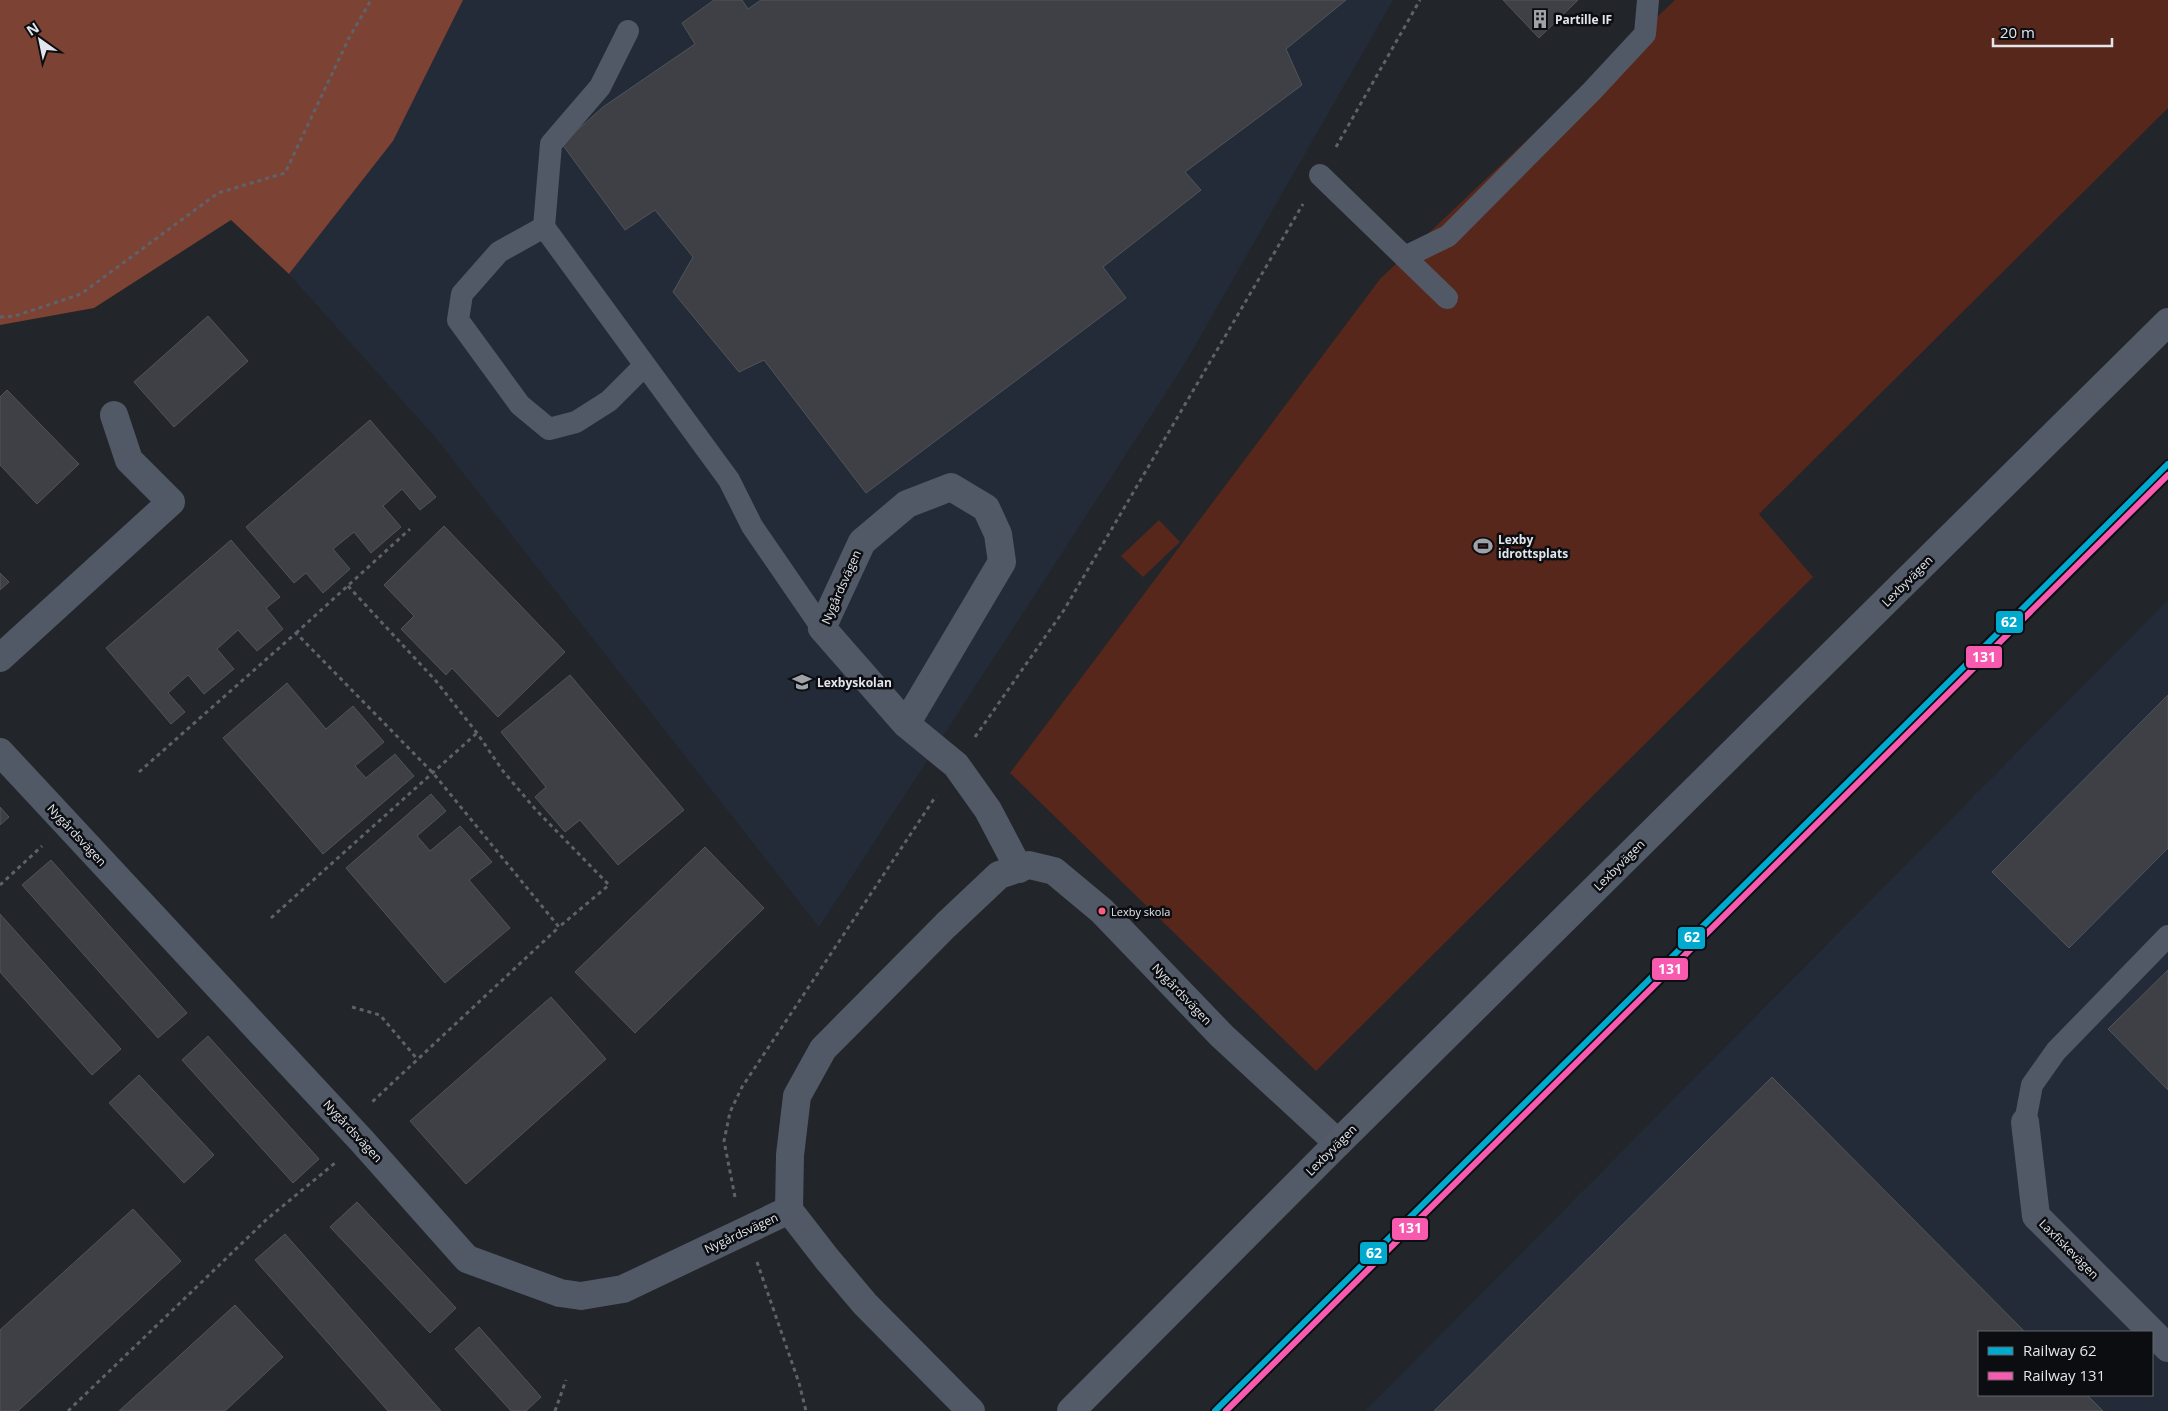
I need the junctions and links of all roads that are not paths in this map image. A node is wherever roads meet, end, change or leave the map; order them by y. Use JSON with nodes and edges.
{"nodes":[{"id":1,"x":1648,"y":0,"type":"edge"},
{"id":2,"x":628,"y":31,"type":"dead end"},
{"id":3,"x":1320,"y":176,"type":"road end"},
{"id":4,"x":544,"y":227,"type":"junction"},
{"id":5,"x":1405,"y":257,"type":"junction"},
{"id":6,"x":1447,"y":298,"type":"dead end"},
{"id":7,"x":2168,"y":322,"type":"edge"},
{"id":8,"x":645,"y":365,"type":"junction"},
{"id":9,"x":114,"y":415,"type":"dead end"},
{"id":10,"x":822,"y":628,"type":"junction"},
{"id":11,"x":0,"y":658,"type":"edge"},
{"id":12,"x":906,"y":724,"type":"junction"},
{"id":13,"x":0,"y":752,"type":"edge"},
{"id":14,"x":1018,"y":868,"type":"junction"},
{"id":15,"x":2168,"y":936,"type":"edge"},
{"id":16,"x":2025,"y":1122,"type":"joint"},
{"id":17,"x":1338,"y":1143,"type":"junction"},
{"id":18,"x":789,"y":1210,"type":"junction"},
{"id":19,"x":2151,"y":1331,"type":"edge"},
{"id":20,"x":2153,"y":1333,"type":"edge"},
{"id":21,"x":2168,"y":1348,"type":"edge"},
{"id":22,"x":971,"y":1411,"type":"edge"},
{"id":23,"x":1071,"y":1411,"type":"edge"}],
"edges":[{"from":1,"to":5,"type":"lane"},
{"from":2,"to":4,"type":"lane"},
{"from":3,"to":5,"type":"lane"},
{"from":4,"to":8,"type":"lane"},
{"from":4,"to":8,"type":"lane"},
{"from":5,"to":6,"type":"lane"},
{"from":7,"to":17,"type":"street","name":"Lexbyvägen"},
{"from":8,"to":10,"type":"lane"},
{"from":9,"to":11,"type":"street"},
{"from":10,"to":12,"type":"street","name":"Nygårdsvägen"},
{"from":10,"to":12,"type":"street","name":"Nygårdsvägen"},
{"from":12,"to":14,"type":"street","name":"Nygårdsvägen"},
{"from":13,"to":18,"type":"street","name":"Nygårdsvägen"},
{"from":14,"to":17,"type":"street","name":"Nygårdsvägen"},
{"from":14,"to":18,"type":"street","name":"Nygårdsvägen"},
{"from":15,"to":16,"type":"lane"},
{"from":16,"to":19,"type":"street","name":"Laxfiskevägen"},
{"from":17,"to":23,"type":"street","name":"Lexbyvägen"},
{"from":18,"to":22,"type":"street","name":"Nygårdsvägen"},
{"from":20,"to":21,"type":"street","name":"Laxfiskevägen"}]}
